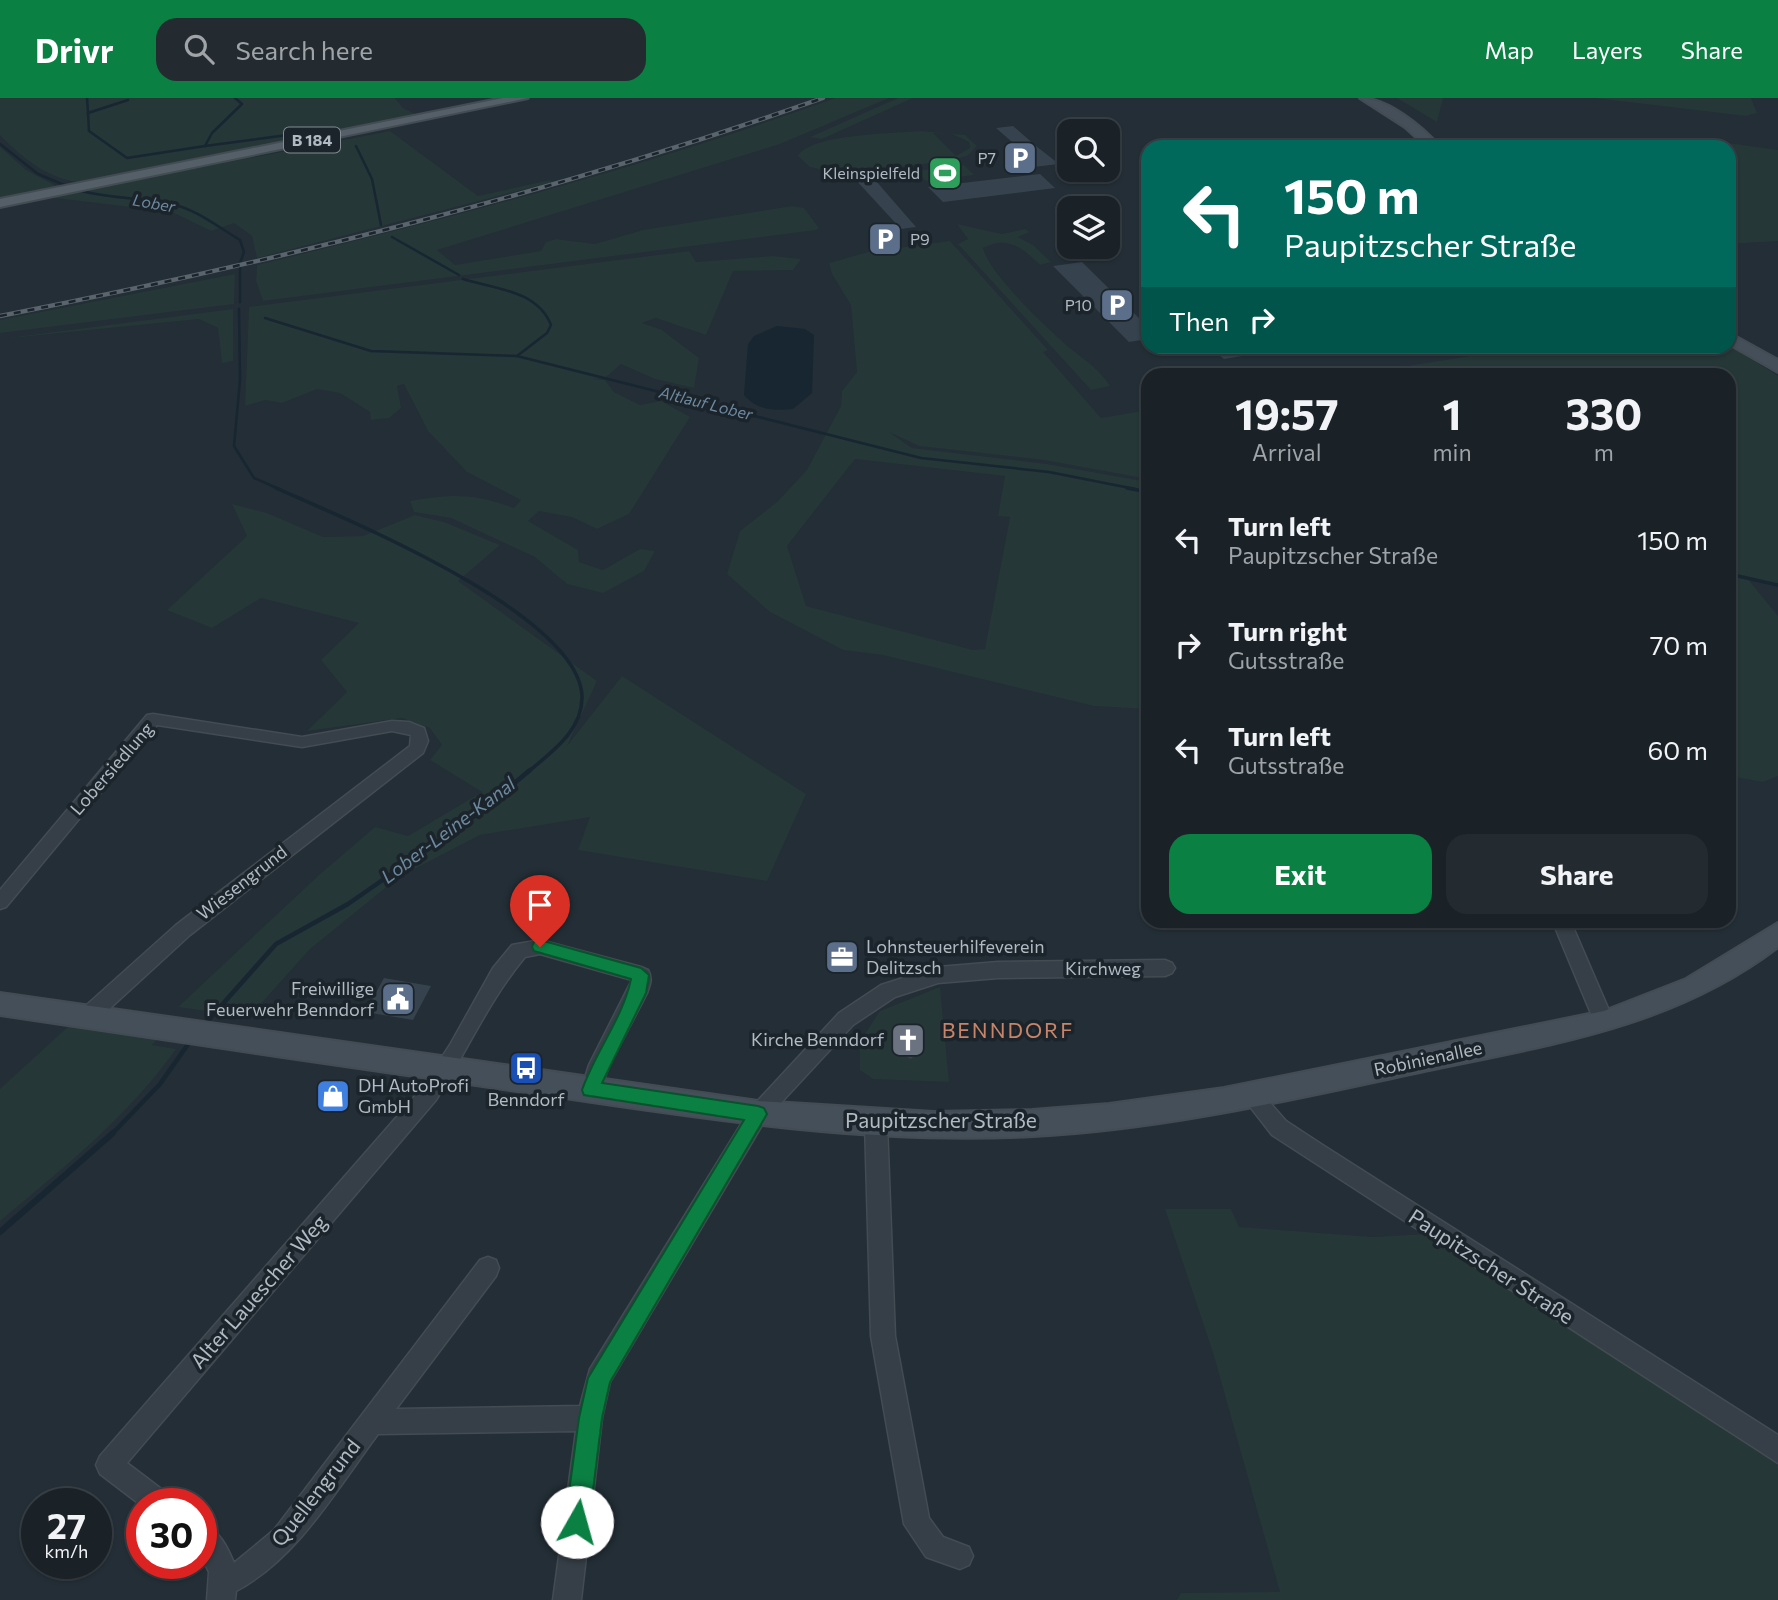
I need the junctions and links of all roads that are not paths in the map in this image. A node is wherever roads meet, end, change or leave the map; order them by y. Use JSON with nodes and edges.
{"nodes":[{"id":1,"x":522,"y":98,"type":"edge"},
{"id":2,"x":1365,"y":98,"type":"edge"},
{"id":3,"x":1426,"y":140,"type":"edge"},
{"id":4,"x":0,"y":203,"type":"edge"},
{"id":5,"x":1736,"y":342,"type":"edge"},
{"id":6,"x":1778,"y":368,"type":"edge"},
{"id":7,"x":404,"y":759,"type":"joint"},
{"id":8,"x":0,"y":902,"type":"edge"},
{"id":9,"x":1563,"y":928,"type":"edge"},
{"id":10,"x":1778,"y":933,"type":"edge"},
{"id":11,"x":1165,"y":968,"type":"dead end"},
{"id":12,"x":0,"y":1004,"type":"edge"},
{"id":13,"x":88,"y":1016,"type":"junction"},
{"id":14,"x":1604,"y":1022,"type":"junction"},
{"id":15,"x":446,"y":1068,"type":"junction"},
{"id":16,"x":591,"y":1090,"type":"junction"},
{"id":17,"x":1251,"y":1096,"type":"junction"},
{"id":18,"x":758,"y":1114,"type":"junction"},
{"id":19,"x":876,"y":1123,"type":"junction"},
{"id":20,"x":488,"y":1268,"type":"dead end"},
{"id":21,"x":590,"y":1418,"type":"junction"},
{"id":22,"x":371,"y":1422,"type":"junction"},
{"id":23,"x":1778,"y":1450,"type":"edge"},
{"id":24,"x":139,"y":1488,"type":"edge"},
{"id":25,"x":217,"y":1553,"type":"edge"},
{"id":26,"x":960,"y":1556,"type":"dead end"},
{"id":27,"x":222,"y":1592,"type":"edge"},
{"id":28,"x":567,"y":1600,"type":"edge"}],
"edges":[{"from":1,"to":4,"type":"main road","number":"B 184"},
{"from":2,"to":3,"type":"street"},
{"from":5,"to":6,"type":"street"},
{"from":7,"to":8,"type":"street","name":"Lobersiedlung"},
{"from":7,"to":13,"type":"street","name":"Wiesengrund"},
{"from":9,"to":14,"type":"street"},
{"from":10,"to":14,"type":"street","name":"Robinienallee"},
{"from":11,"to":18,"type":"street","name":"Kirchweg"},
{"from":12,"to":13,"type":"street","name":"Paupitzscher Straße"},
{"from":13,"to":15,"type":"street","name":"Paupitzscher Straße"},
{"from":14,"to":17,"type":"street","name":"Robinienallee"},
{"from":15,"to":16,"type":"street","name":"Paupitzscher Straße"},
{"from":15,"to":16,"type":"street"},
{"from":15,"to":24,"type":"street","name":"Alter Lauescher Weg"},
{"from":16,"to":18,"type":"street","name":"Paupitzscher Straße"},
{"from":17,"to":19,"type":"street","name":"Paupitzscher Straße"},
{"from":17,"to":23,"type":"street","name":"Paupitzscher Straße"},
{"from":18,"to":19,"type":"street","name":"Paupitzscher Straße"},
{"from":18,"to":21,"type":"street","name":"Kirchweg"},
{"from":19,"to":26,"type":"street"},
{"from":20,"to":22,"type":"street","name":"Quellengrund"},
{"from":21,"to":22,"type":"street","name":"Quellengrund"},
{"from":21,"to":28,"type":"street","name":"Kirchweg"},
{"from":22,"to":27,"type":"street","name":"Quellengrund"},
{"from":25,"to":27,"type":"street"}]}
